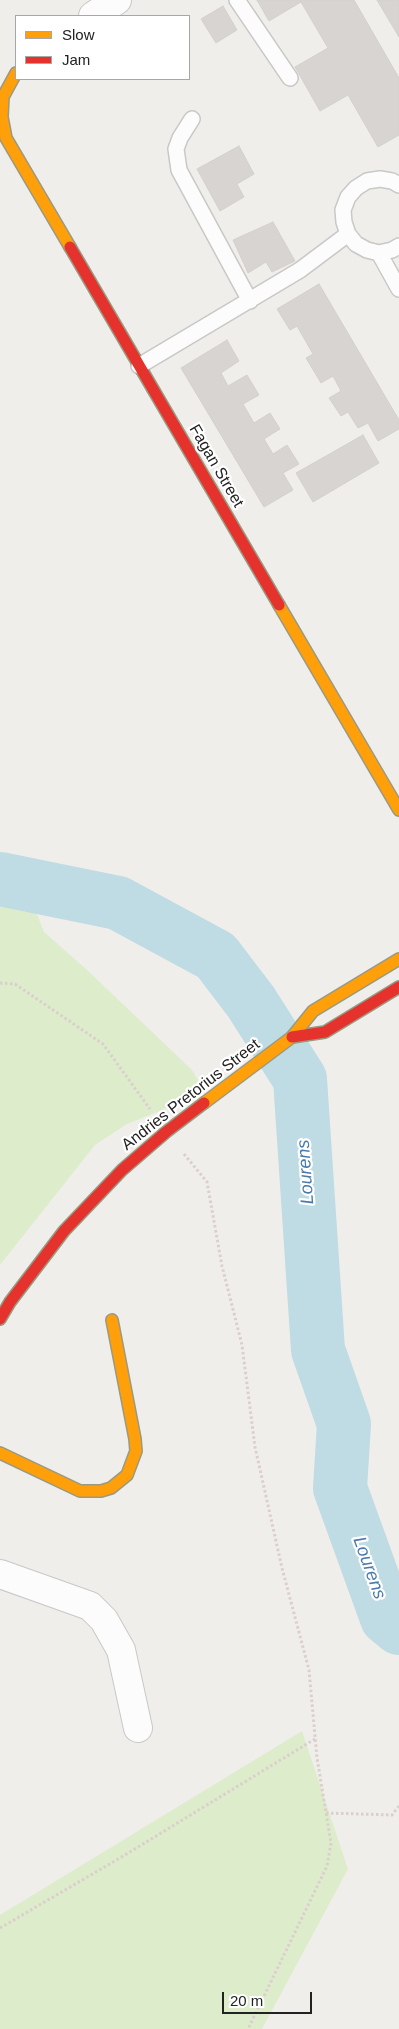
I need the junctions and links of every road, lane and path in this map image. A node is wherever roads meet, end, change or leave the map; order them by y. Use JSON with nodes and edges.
{"nodes":[{"id":1,"x":117,"y":0,"type":"edge"},
{"id":2,"x":237,"y":0,"type":"edge"},
{"id":3,"x":94,"y":15,"type":"edge"},
{"id":4,"x":15,"y":75,"type":"edge"},
{"id":5,"x":290,"y":78,"type":"dead end"},
{"id":6,"x":192,"y":119,"type":"dead end"},
{"id":7,"x":399,"y":185,"type":"edge"},
{"id":8,"x":348,"y":234,"type":"junction"},
{"id":9,"x":399,"y":246,"type":"edge"},
{"id":10,"x":379,"y":252,"type":"junction"},
{"id":11,"x":399,"y":289,"type":"edge"},
{"id":12,"x":250,"y":301,"type":"junction"},
{"id":13,"x":139,"y":366,"type":"junction"},
{"id":14,"x":397,"y":802,"type":"edge"},
{"id":15,"x":399,"y":959,"type":"edge"},
{"id":16,"x":0,"y":982,"type":"edge"},
{"id":17,"x":399,"y":988,"type":"edge"},
{"id":18,"x":292,"y":1037,"type":"junction"},
{"id":19,"x":166,"y":1132,"type":"junction"},
{"id":20,"x":0,"y":1319,"type":"edge"},
{"id":21,"x":112,"y":1320,"type":"dead end"},
{"id":22,"x":0,"y":1453,"type":"edge"},
{"id":23,"x":0,"y":1574,"type":"edge"},
{"id":24,"x":138,"y":1728,"type":"dead end"},
{"id":25,"x":315,"y":1739,"type":"junction"},
{"id":26,"x":399,"y":1806,"type":"edge"},
{"id":27,"x":326,"y":1813,"type":"junction"},
{"id":28,"x":0,"y":1928,"type":"edge"},
{"id":29,"x":248,"y":2029,"type":"edge"}],
"edges":[{"from":1,"to":3,"type":"street"},
{"from":2,"to":5,"type":"lane"},
{"from":4,"to":13,"type":"street","name":"Fagan Street"},
{"from":6,"to":12,"type":"lane"},
{"from":7,"to":8,"type":"lane"},
{"from":8,"to":10,"type":"lane"},
{"from":8,"to":12,"type":"lane"},
{"from":9,"to":10,"type":"lane"},
{"from":10,"to":11,"type":"lane"},
{"from":12,"to":13,"type":"lane"},
{"from":13,"to":14,"type":"street","name":"Fagan Street"},
{"from":15,"to":18,"type":"street","name":"Andries Pretorius Street"},
{"from":16,"to":19,"type":"path"},
{"from":17,"to":18,"type":"street","name":"Andries Pretorius Street"},
{"from":18,"to":19,"type":"street","name":"Andries Pretorius Street"},
{"from":19,"to":20,"type":"street","name":"Andries Pretorius Street"},
{"from":19,"to":25,"type":"path"},
{"from":21,"to":22,"type":"street"},
{"from":23,"to":24,"type":"street"},
{"from":25,"to":27,"type":"path"},
{"from":25,"to":28,"type":"path"},
{"from":26,"to":27,"type":"path"},
{"from":27,"to":29,"type":"path"}]}
